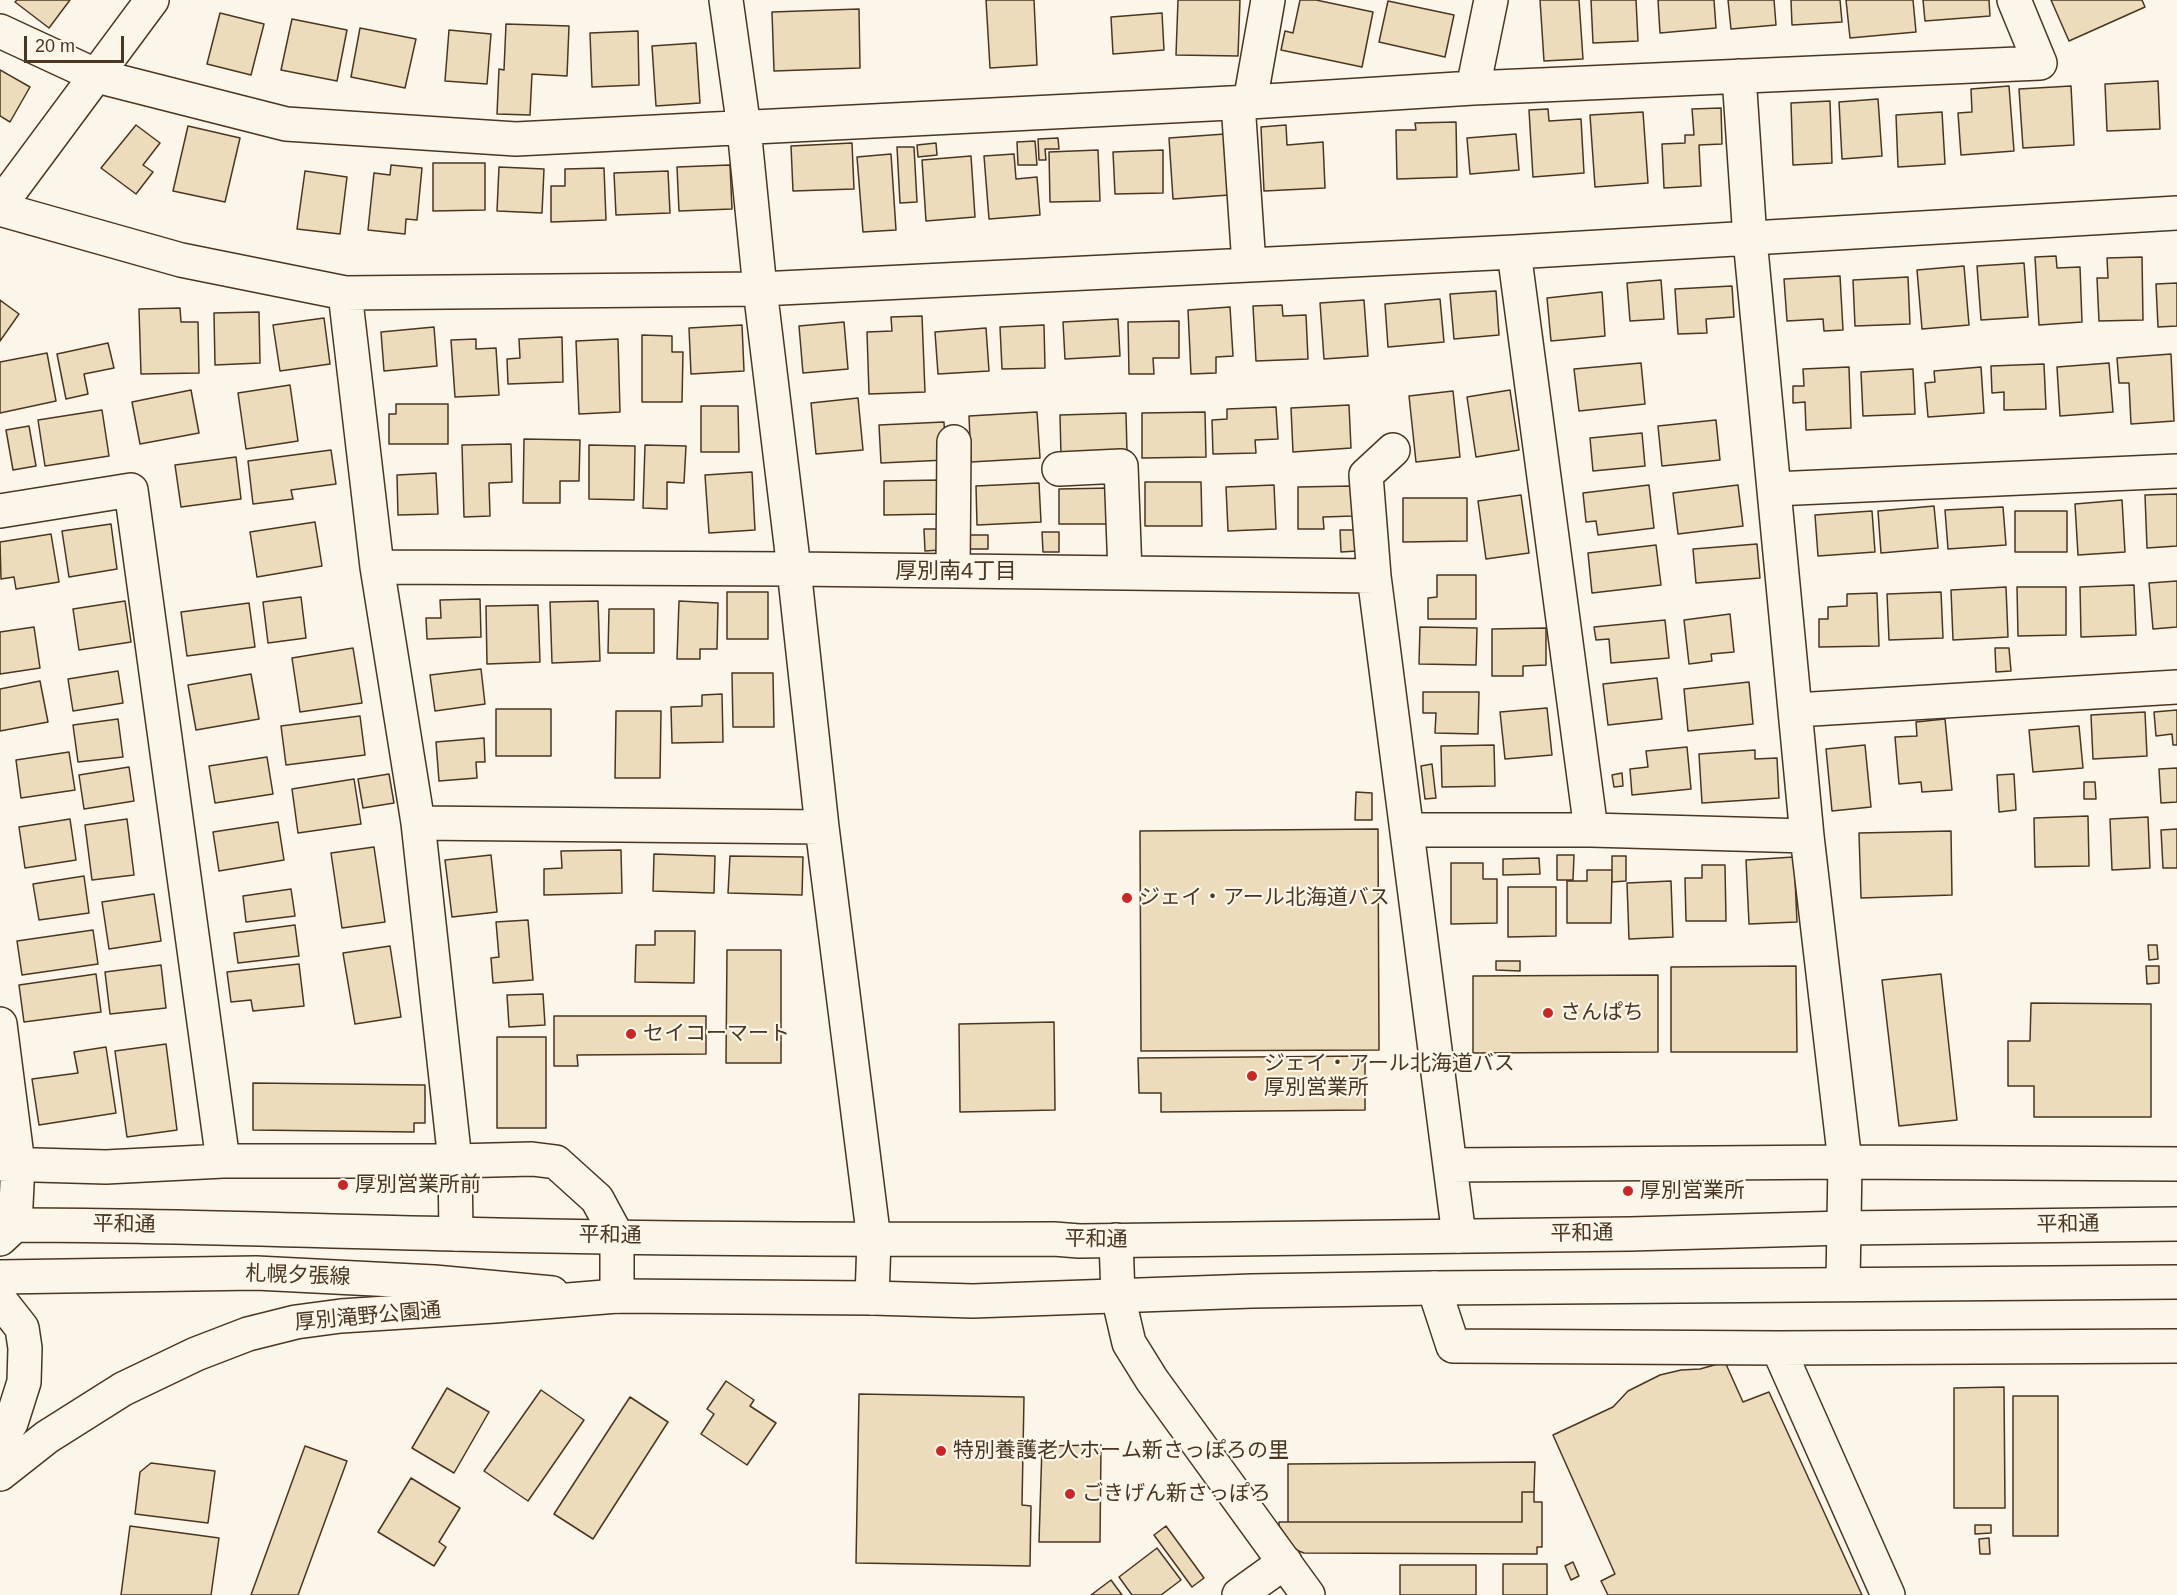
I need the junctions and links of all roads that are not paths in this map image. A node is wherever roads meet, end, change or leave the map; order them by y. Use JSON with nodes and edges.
{"nodes":[{"id":1,"x":152,"y":0,"type":"edge"},
{"id":2,"x":726,"y":0,"type":"edge"},
{"id":3,"x":1268,"y":0,"type":"edge"},
{"id":4,"x":1491,"y":0,"type":"edge"},
{"id":5,"x":2014,"y":0,"type":"edge"},
{"id":6,"x":0,"y":31,"type":"edge"},
{"id":7,"x":97,"y":76,"type":"junction"},
{"id":8,"x":1739,"y":76,"type":"junction"},
{"id":9,"x":1473,"y":88,"type":"junction"},
{"id":10,"x":1244,"y":102,"type":"junction"},
{"id":11,"x":744,"y":128,"type":"junction"},
{"id":12,"x":0,"y":207,"type":"edge"},
{"id":13,"x":2177,"y":213,"type":"edge"},
{"id":14,"x":1750,"y":239,"type":"junction"},
{"id":15,"x":1514,"y":252,"type":"junction"},
{"id":16,"x":1249,"y":265,"type":"junction"},
{"id":17,"x":760,"y":289,"type":"junction"},
{"id":18,"x":345,"y":293,"type":"junction"},
{"id":19,"x":954,"y":442,"type":"dead end"},
{"id":20,"x":1393,"y":450,"type":"dead end"},
{"id":21,"x":1059,"y":469,"type":"dead end"},
{"id":22,"x":2177,"y":471,"type":"edge"},
{"id":23,"x":1774,"y":489,"type":"junction"},
{"id":24,"x":0,"y":511,"type":"edge"},
{"id":25,"x":377,"y":567,"type":"junction"},
{"id":26,"x":794,"y":569,"type":"junction"},
{"id":27,"x":953,"y":571,"type":"junction"},
{"id":28,"x":1125,"y":573,"type":"junction"},
{"id":29,"x":1374,"y":576,"type":"junction"},
{"id":30,"x":2177,"y":687,"type":"edge"},
{"id":31,"x":1796,"y":710,"type":"junction"},
{"id":32,"x":418,"y":823,"type":"junction"},
{"id":33,"x":822,"y":827,"type":"junction"},
{"id":34,"x":1408,"y":830,"type":"junction"},
{"id":35,"x":1591,"y":830,"type":"junction"},
{"id":36,"x":1807,"y":836,"type":"junction"},
{"id":37,"x":0,"y":1024,"type":"edge"},
{"id":38,"x":223,"y":1161,"type":"junction"},
{"id":39,"x":455,"y":1161,"type":"junction"},
{"id":40,"x":1845,"y":1162,"type":"junction"},
{"id":41,"x":9,"y":1164,"type":"edge"},
{"id":42,"x":2177,"y":1164,"type":"edge"},
{"id":43,"x":1450,"y":1165,"type":"junction"},
{"id":44,"x":2177,"y":1224,"type":"edge"},
{"id":45,"x":1844,"y":1228,"type":"junction"},
{"id":46,"x":5,"y":1230,"type":"edge"},
{"id":47,"x":456,"y":1234,"type":"junction"},
{"id":48,"x":617,"y":1236,"type":"junction"},
{"id":49,"x":1460,"y":1236,"type":"junction"},
{"id":50,"x":874,"y":1240,"type":"junction"},
{"id":51,"x":1116,"y":1240,"type":"junction"},
{"id":52,"x":0,"y":1277,"type":"edge"},
{"id":53,"x":2177,"y":1282,"type":"edge"},
{"id":54,"x":1843,"y":1284,"type":"junction"},
{"id":55,"x":1434,"y":1288,"type":"junction"},
{"id":56,"x":607,"y":1296,"type":"junction"},
{"id":57,"x":1118,"y":1296,"type":"junction"},
{"id":58,"x":872,"y":1298,"type":"junction"},
{"id":59,"x":0,"y":1300,"type":"edge"},
{"id":60,"x":2177,"y":1346,"type":"edge"},
{"id":61,"x":1778,"y":1348,"type":"junction"},
{"id":62,"x":0,"y":1439,"type":"edge"},
{"id":63,"x":0,"y":1474,"type":"edge"},
{"id":64,"x":1285,"y":1562,"type":"junction"},
{"id":65,"x":1239,"y":1595,"type":"edge"},
{"id":66,"x":1308,"y":1595,"type":"edge"},
{"id":67,"x":1888,"y":1595,"type":"edge"}],
"edges":[{"from":1,"to":7,"type":"main road"},
{"from":2,"to":11,"type":"main road"},
{"from":3,"to":10,"type":"main road"},
{"from":4,"to":9,"type":"main road"},
{"from":5,"to":8,"type":"main road"},
{"from":6,"to":7,"type":"main road"},
{"from":7,"to":11,"type":"main road"},
{"from":7,"to":12,"type":"main road"},
{"from":8,"to":9,"type":"main road"},
{"from":8,"to":14,"type":"main road"},
{"from":9,"to":10,"type":"main road"},
{"from":10,"to":11,"type":"main road"},
{"from":10,"to":16,"type":"main road"},
{"from":11,"to":17,"type":"main road"},
{"from":12,"to":18,"type":"main road"},
{"from":13,"to":14,"type":"main road"},
{"from":14,"to":15,"type":"main road"},
{"from":14,"to":23,"type":"main road"},
{"from":15,"to":16,"type":"main road"},
{"from":15,"to":35,"type":"main road"},
{"from":16,"to":17,"type":"main road"},
{"from":17,"to":18,"type":"main road"},
{"from":17,"to":26,"type":"main road"},
{"from":18,"to":25,"type":"main road"},
{"from":19,"to":27,"type":"main road"},
{"from":20,"to":29,"type":"main road"},
{"from":21,"to":28,"type":"main road"},
{"from":22,"to":23,"type":"main road"},
{"from":23,"to":31,"type":"main road"},
{"from":24,"to":38,"type":"main road"},
{"from":25,"to":26,"type":"main road"},
{"from":25,"to":32,"type":"main road"},
{"from":26,"to":27,"type":"main road"},
{"from":26,"to":33,"type":"main road"},
{"from":27,"to":28,"type":"main road"},
{"from":28,"to":29,"type":"main road"},
{"from":29,"to":34,"type":"main road"},
{"from":30,"to":31,"type":"main road"},
{"from":31,"to":36,"type":"main road"},
{"from":32,"to":33,"type":"main road"},
{"from":32,"to":39,"type":"main road"},
{"from":33,"to":50,"type":"main road"},
{"from":34,"to":35,"type":"main road"},
{"from":34,"to":43,"type":"main road"},
{"from":35,"to":36,"type":"main road"},
{"from":36,"to":40,"type":"main road"},
{"from":37,"to":41,"type":"main road"},
{"from":38,"to":39,"type":"main road"},
{"from":38,"to":41,"type":"main road"},
{"from":39,"to":47,"type":"main road"},
{"from":39,"to":48,"type":"main road"},
{"from":40,"to":42,"type":"main road"},
{"from":40,"to":43,"type":"main road"},
{"from":40,"to":45,"type":"main road"},
{"from":41,"to":46,"type":"main road"},
{"from":43,"to":49,"type":"main road"},
{"from":44,"to":45,"type":"main road","name":"平和通"},
{"from":45,"to":49,"type":"main road","name":"平和通"},
{"from":45,"to":54,"type":"main road"},
{"from":46,"to":47,"type":"main road","name":"平和通"},
{"from":47,"to":48,"type":"main road","name":"平和通"},
{"from":48,"to":50,"type":"main road","name":"平和通"},
{"from":48,"to":56,"type":"main road"},
{"from":49,"to":51,"type":"main road","name":"平和通"},
{"from":50,"to":51,"type":"main road","name":"平和通"},
{"from":50,"to":58,"type":"main road"},
{"from":51,"to":57,"type":"main road"},
{"from":52,"to":56,"type":"main road","name":"札幌夕張線"},
{"from":53,"to":54,"type":"main road"},
{"from":54,"to":55,"type":"main road"},
{"from":55,"to":57,"type":"main road"},
{"from":55,"to":61,"type":"main road"},
{"from":56,"to":58,"type":"main road"},
{"from":56,"to":63,"type":"main road","name":"厚別滝野公園通"},
{"from":57,"to":58,"type":"main road"},
{"from":57,"to":64,"type":"main road"},
{"from":59,"to":62,"type":"main road"},
{"from":60,"to":61,"type":"main road"},
{"from":61,"to":67,"type":"main road"},
{"from":64,"to":65,"type":"main road"},
{"from":64,"to":66,"type":"main road"}]}
